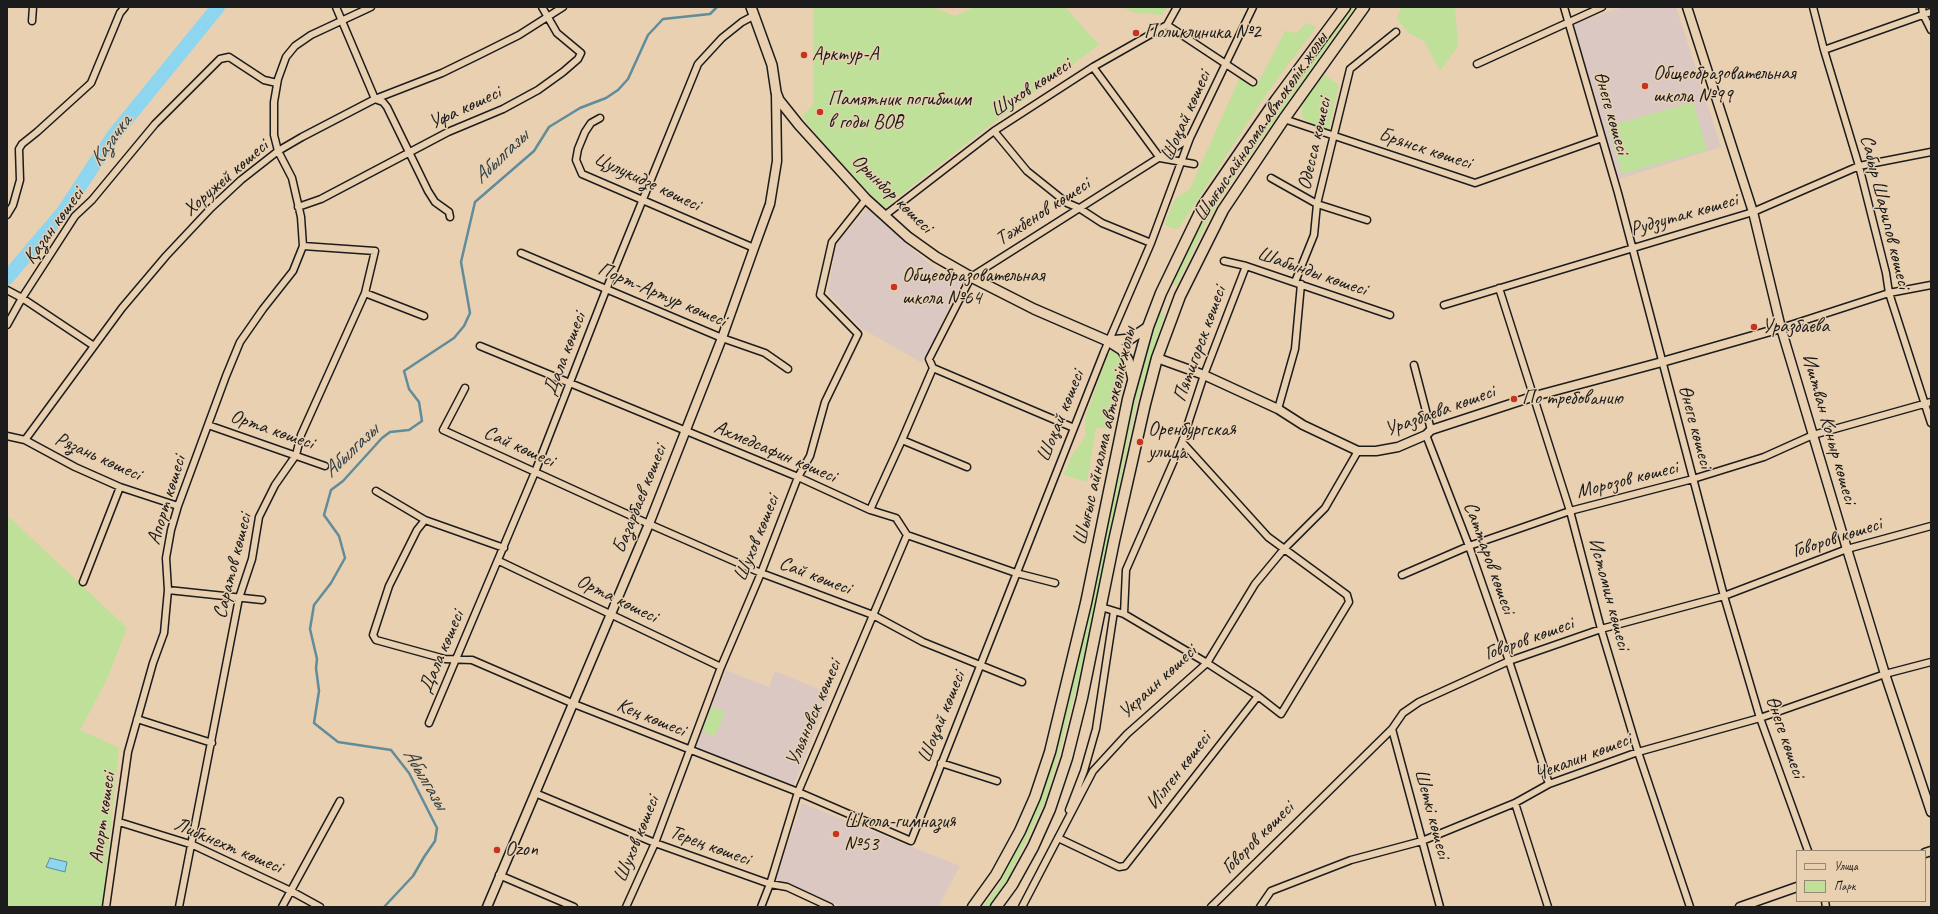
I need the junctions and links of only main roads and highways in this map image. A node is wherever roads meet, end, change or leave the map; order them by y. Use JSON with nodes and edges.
{"nodes":[{"id":1,"x":1345,"y":7,"type":"edge"},
{"id":2,"x":1364,"y":7,"type":"edge"},
{"id":3,"x":753,"y":11,"type":"edge"},
{"id":4,"x":1148,"y":327,"type":"junction"},
{"id":5,"x":1108,"y":341,"type":"junction"},
{"id":6,"x":1133,"y":379,"type":"junction"},
{"id":7,"x":973,"y":907,"type":"edge"},
{"id":8,"x":996,"y":907,"type":"edge"}],
"edges":[{"from":1,"to":4,"type":"main road","name":"Шығыс айналма автокөлік жолы"},
{"from":2,"to":8,"type":"main road","name":"Шығыс айналма автокөлік жолы"},
{"from":3,"to":5,"type":"main road","name":"Орынбор көшесі"},
{"from":4,"to":5,"type":"main road"},
{"from":4,"to":6,"type":"main road","name":"Шығыс айналма автокөлік жолы"},
{"from":5,"to":6,"type":"main road"},
{"from":6,"to":7,"type":"main road","name":"Шығыс айналма автокөлік жолы"}]}
